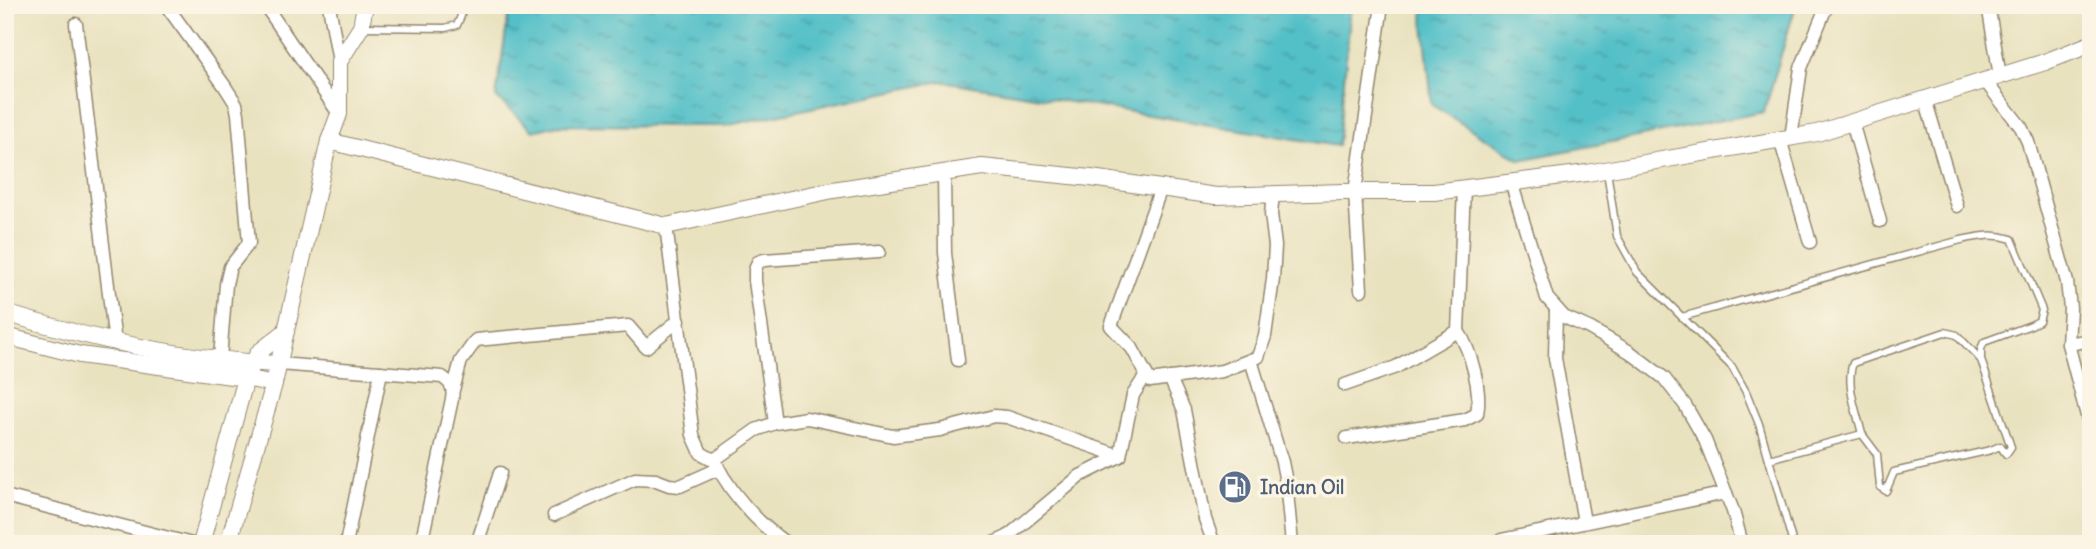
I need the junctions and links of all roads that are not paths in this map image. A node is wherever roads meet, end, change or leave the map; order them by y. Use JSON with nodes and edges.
{"nodes":[{"id":1,"x":166,"y":5,"type":"edge"},
{"id":2,"x":265,"y":5,"type":"edge"},
{"id":3,"x":329,"y":5,"type":"edge"},
{"id":4,"x":461,"y":5,"type":"edge"},
{"id":5,"x":1382,"y":5,"type":"edge"},
{"id":6,"x":1827,"y":5,"type":"edge"},
{"id":7,"x":1988,"y":5,"type":"edge"},
{"id":8,"x":363,"y":7,"type":"edge"},
{"id":9,"x":76,"y":24,"type":"dead end"},
{"id":10,"x":361,"y":27,"type":"junction"},
{"id":11,"x":2091,"y":44,"type":"edge"},
{"id":12,"x":339,"y":62,"type":"junction"},
{"id":13,"x":1992,"y":78,"type":"junction"},
{"id":14,"x":1925,"y":99,"type":"junction"},
{"id":15,"x":339,"y":114,"type":"junction"},
{"id":16,"x":1852,"y":122,"type":"junction"},
{"id":17,"x":1785,"y":138,"type":"junction"},
{"id":18,"x":329,"y":141,"type":"junction"},
{"id":19,"x":1607,"y":169,"type":"junction"},
{"id":20,"x":944,"y":173,"type":"junction"},
{"id":21,"x":1511,"y":182,"type":"junction"},
{"id":22,"x":1161,"y":188,"type":"junction"},
{"id":23,"x":1464,"y":188,"type":"junction"},
{"id":24,"x":1355,"y":192,"type":"junction"},
{"id":25,"x":1273,"y":194,"type":"junction"},
{"id":26,"x":1958,"y":206,"type":"dead end"},
{"id":27,"x":1880,"y":221,"type":"dead end"},
{"id":28,"x":666,"y":226,"type":"junction"},
{"id":29,"x":1810,"y":242,"type":"dead end"},
{"id":30,"x":879,"y":252,"type":"dead end"},
{"id":31,"x":1361,"y":290,"type":"dead end"},
{"id":32,"x":1556,"y":309,"type":"junction"},
{"id":33,"x":5,"y":313,"type":"edge"},
{"id":34,"x":1682,"y":317,"type":"junction"},
{"id":35,"x":679,"y":320,"type":"junction"},
{"id":36,"x":286,"y":331,"type":"junction"},
{"id":37,"x":1458,"y":331,"type":"junction"},
{"id":38,"x":5,"y":335,"type":"edge"},
{"id":39,"x":2091,"y":340,"type":"edge"},
{"id":40,"x":115,"y":343,"type":"junction"},
{"id":41,"x":2068,"y":344,"type":"junction"},
{"id":42,"x":220,"y":358,"type":"junction"},
{"id":43,"x":958,"y":360,"type":"dead end"},
{"id":44,"x":1251,"y":360,"type":"junction"},
{"id":45,"x":1981,"y":360,"type":"junction"},
{"id":46,"x":253,"y":363,"type":"junction"},
{"id":47,"x":279,"y":364,"type":"junction"},
{"id":48,"x":381,"y":372,"type":"junction"},
{"id":49,"x":1146,"y":375,"type":"junction"},
{"id":50,"x":246,"y":378,"type":"junction"},
{"id":51,"x":1170,"y":378,"type":"junction"},
{"id":52,"x":274,"y":384,"type":"junction"},
{"id":53,"x":1345,"y":384,"type":"dead end"},
{"id":54,"x":453,"y":390,"type":"junction"},
{"id":55,"x":775,"y":423,"type":"junction"},
{"id":56,"x":2091,"y":431,"type":"edge"},
{"id":57,"x":1862,"y":434,"type":"junction"},
{"id":58,"x":1347,"y":438,"type":"dead end"},
{"id":59,"x":1120,"y":456,"type":"junction"},
{"id":60,"x":1769,"y":459,"type":"junction"},
{"id":61,"x":716,"y":464,"type":"junction"},
{"id":62,"x":500,"y":473,"type":"dead end"},
{"id":63,"x":1726,"y":493,"type":"junction"},
{"id":64,"x":5,"y":495,"type":"edge"},
{"id":65,"x":554,"y":515,"type":"dead end"},
{"id":66,"x":1584,"y":522,"type":"junction"},
{"id":67,"x":1501,"y":540,"type":"dead end"},
{"id":68,"x":192,"y":544,"type":"edge"},
{"id":69,"x":201,"y":544,"type":"edge"},
{"id":70,"x":229,"y":544,"type":"edge"},
{"id":71,"x":346,"y":544,"type":"edge"},
{"id":72,"x":421,"y":544,"type":"edge"},
{"id":73,"x":477,"y":544,"type":"edge"},
{"id":74,"x":787,"y":544,"type":"edge"},
{"id":75,"x":991,"y":544,"type":"edge"},
{"id":76,"x":1214,"y":544,"type":"edge"},
{"id":77,"x":1292,"y":544,"type":"edge"},
{"id":78,"x":1742,"y":544,"type":"edge"},
{"id":79,"x":1793,"y":544,"type":"edge"}],
"edges":[{"from":1,"to":42,"type":"street"},
{"from":2,"to":15,"type":"street"},
{"from":3,"to":12,"type":"street"},
{"from":4,"to":10,"type":"lane"},
{"from":5,"to":24,"type":"street"},
{"from":6,"to":17,"type":"street"},
{"from":7,"to":13,"type":"street"},
{"from":8,"to":10,"type":"street"},
{"from":9,"to":40,"type":"street"},
{"from":10,"to":12,"type":"street"},
{"from":11,"to":13,"type":"street"},
{"from":12,"to":15,"type":"street"},
{"from":13,"to":14,"type":"street"},
{"from":13,"to":41,"type":"street"},
{"from":14,"to":16,"type":"street"},
{"from":14,"to":26,"type":"street"},
{"from":15,"to":18,"type":"street"},
{"from":16,"to":17,"type":"street"},
{"from":16,"to":27,"type":"street"},
{"from":17,"to":19,"type":"street"},
{"from":17,"to":29,"type":"street"},
{"from":18,"to":28,"type":"street"},
{"from":18,"to":36,"type":"street"},
{"from":19,"to":21,"type":"street"},
{"from":19,"to":34,"type":"lane"},
{"from":20,"to":22,"type":"street"},
{"from":20,"to":28,"type":"street"},
{"from":20,"to":43,"type":"street"},
{"from":21,"to":23,"type":"street"},
{"from":21,"to":32,"type":"street"},
{"from":22,"to":25,"type":"street"},
{"from":22,"to":49,"type":"street"},
{"from":23,"to":24,"type":"street"},
{"from":23,"to":37,"type":"street"},
{"from":24,"to":25,"type":"street"},
{"from":24,"to":31,"type":"street"},
{"from":25,"to":44,"type":"street"},
{"from":28,"to":35,"type":"street"},
{"from":30,"to":55,"type":"street"},
{"from":32,"to":63,"type":"street"},
{"from":32,"to":66,"type":"street"},
{"from":33,"to":40,"type":"street"},
{"from":34,"to":45,"type":"lane"},
{"from":34,"to":60,"type":"lane"},
{"from":35,"to":54,"type":"street"},
{"from":35,"to":61,"type":"street"},
{"from":36,"to":46,"type":"street"},
{"from":36,"to":47,"type":"street"},
{"from":37,"to":53,"type":"street"},
{"from":37,"to":58,"type":"street"},
{"from":38,"to":50,"type":"street"},
{"from":39,"to":41,"type":"street"},
{"from":40,"to":42,"type":"street"},
{"from":41,"to":56,"type":"street"},
{"from":42,"to":46,"type":"street"},
{"from":44,"to":51,"type":"street"},
{"from":44,"to":77,"type":"street"},
{"from":45,"to":57,"type":"lane"},
{"from":45,"to":57,"type":"lane"},
{"from":46,"to":47,"type":"street"},
{"from":46,"to":50,"type":"street"},
{"from":47,"to":48,"type":"street"},
{"from":47,"to":52,"type":"street"},
{"from":48,"to":54,"type":"street"},
{"from":48,"to":71,"type":"street"},
{"from":49,"to":51,"type":"street"},
{"from":49,"to":59,"type":"street"},
{"from":50,"to":52,"type":"street"},
{"from":50,"to":69,"type":"street"},
{"from":51,"to":76,"type":"street"},
{"from":52,"to":70,"type":"street"},
{"from":54,"to":72,"type":"street"},
{"from":55,"to":59,"type":"street"},
{"from":55,"to":61,"type":"street"},
{"from":57,"to":60,"type":"lane"},
{"from":59,"to":75,"type":"street"},
{"from":60,"to":79,"type":"lane"},
{"from":61,"to":65,"type":"street"},
{"from":61,"to":74,"type":"street"},
{"from":62,"to":73,"type":"street"},
{"from":63,"to":66,"type":"street"},
{"from":63,"to":78,"type":"street"},
{"from":64,"to":68,"type":"street"},
{"from":66,"to":67,"type":"street"}]}
